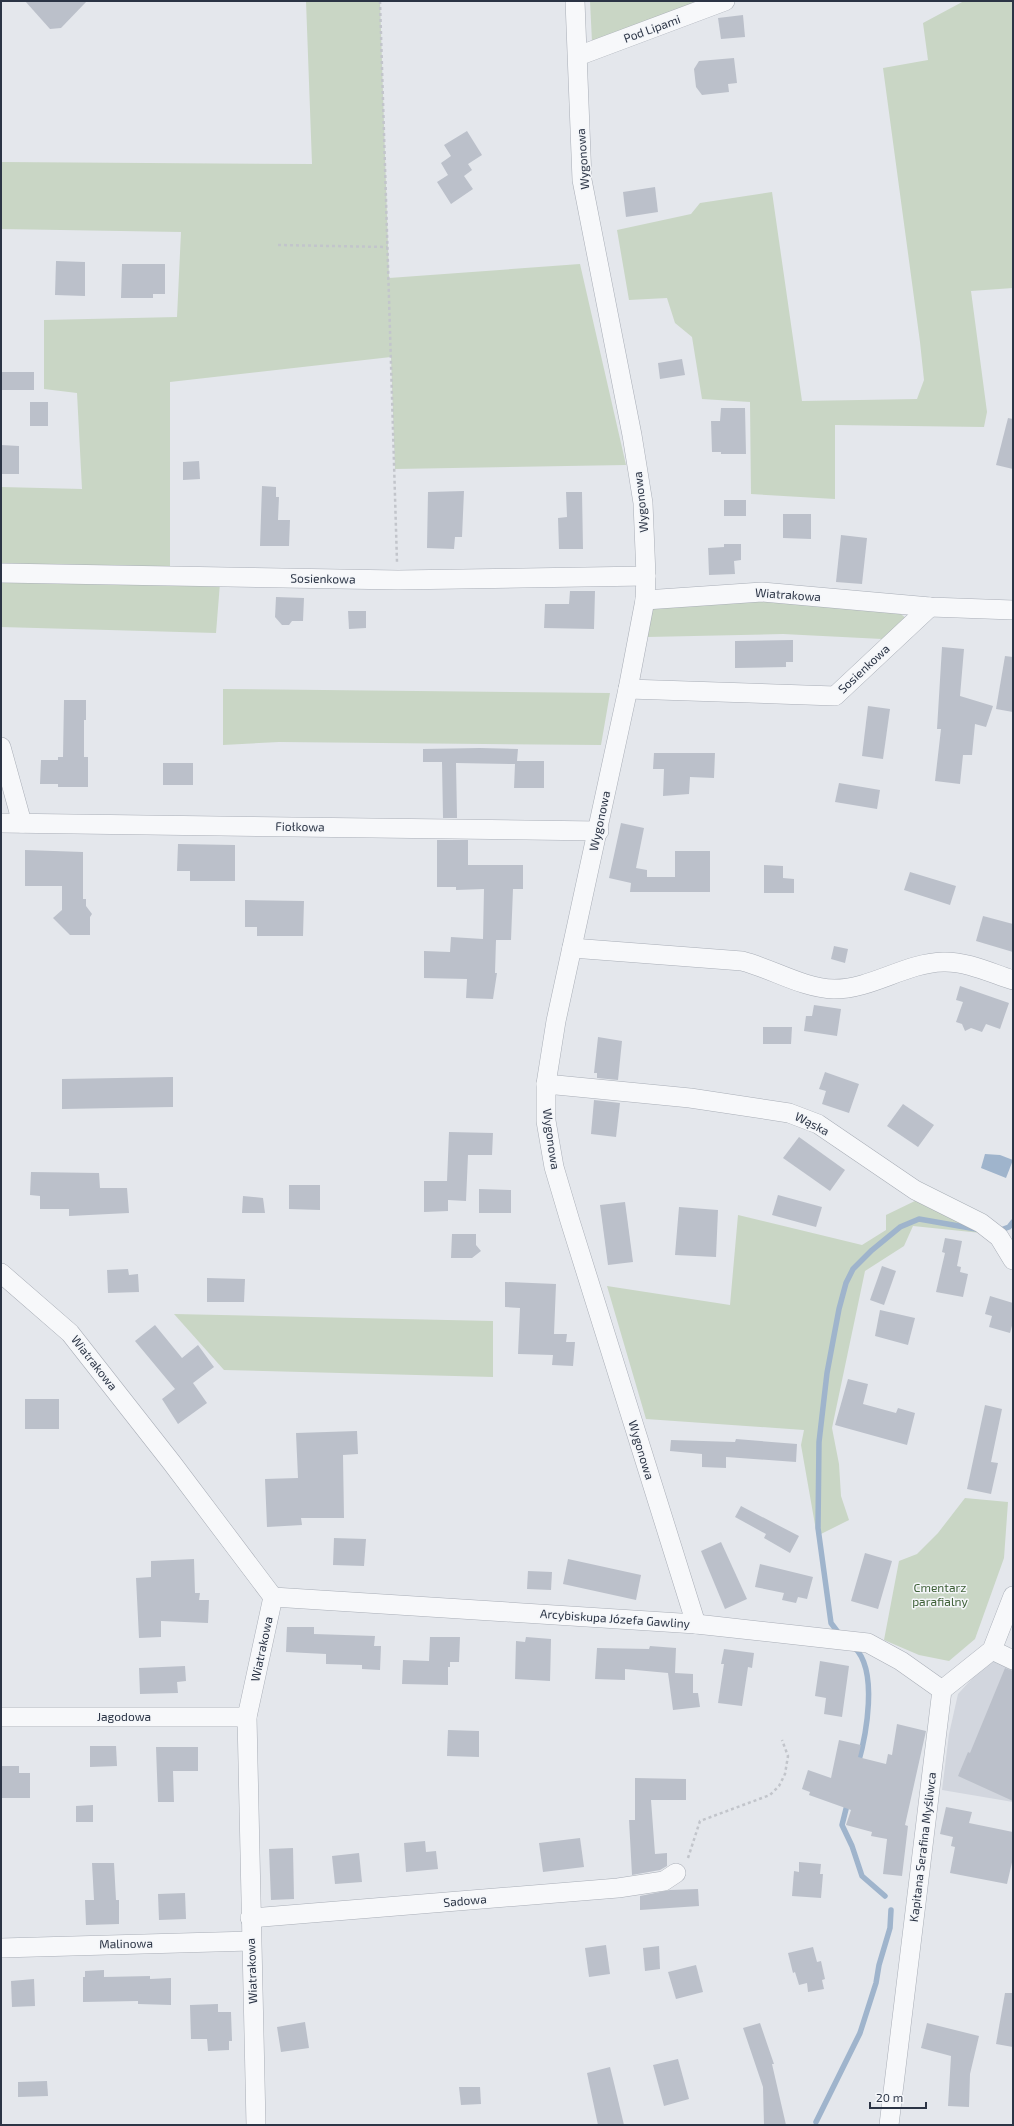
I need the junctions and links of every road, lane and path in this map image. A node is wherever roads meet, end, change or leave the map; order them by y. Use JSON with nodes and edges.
{"nodes":[{"id":1,"x":380,"y":1,"type":"edge"},
{"id":2,"x":575,"y":1,"type":"edge"},
{"id":3,"x":725,"y":1,"type":"edge"},
{"id":4,"x":578,"y":56,"type":"junction"},
{"id":5,"x":278,"y":245,"type":"dead end"},
{"id":6,"x":387,"y":247,"type":"junction"},
{"id":7,"x":1,"y":573,"type":"edge"},
{"id":8,"x":646,"y":576,"type":"junction"},
{"id":9,"x":398,"y":580,"type":"junction"},
{"id":10,"x":645,"y":600,"type":"junction"},
{"id":11,"x":930,"y":607,"type":"junction"},
{"id":12,"x":1013,"y":610,"type":"edge"},
{"id":13,"x":628,"y":689,"type":"junction"},
{"id":14,"x":1,"y":747,"type":"edge"},
{"id":15,"x":1,"y":823,"type":"edge"},
{"id":16,"x":22,"y":823,"type":"junction"},
{"id":17,"x":599,"y":831,"type":"junction"},
{"id":18,"x":572,"y":948,"type":"junction"},
{"id":19,"x":1013,"y":980,"type":"edge"},
{"id":20,"x":546,"y":1084,"type":"junction"},
{"id":21,"x":1013,"y":1260,"type":"edge"},
{"id":22,"x":1,"y":1273,"type":"edge"},
{"id":23,"x":1013,"y":1596,"type":"edge"},
{"id":24,"x":273,"y":1597,"type":"junction"},
{"id":25,"x":696,"y":1624,"type":"junction"},
{"id":26,"x":992,"y":1650,"type":"junction"},
{"id":27,"x":1013,"y":1660,"type":"edge"},
{"id":28,"x":942,"y":1690,"type":"junction"},
{"id":29,"x":1,"y":1717,"type":"edge"},
{"id":30,"x":247,"y":1717,"type":"junction"},
{"id":31,"x":782,"y":1740,"type":"dead end"},
{"id":32,"x":676,"y":1873,"type":"joint"},
{"id":33,"x":250,"y":1918,"type":"junction"},
{"id":34,"x":251,"y":1941,"type":"junction"},
{"id":35,"x":1,"y":1948,"type":"edge"},
{"id":36,"x":256,"y":2125,"type":"edge"},
{"id":37,"x":889,"y":2125,"type":"edge"}],
"edges":[{"from":1,"to":6,"type":"path"},
{"from":2,"to":4,"type":"street","name":"Wygonowa"},
{"from":3,"to":4,"type":"street","name":"Pod Lipami"},
{"from":4,"to":8,"type":"street","name":"Wygonowa"},
{"from":5,"to":6,"type":"path"},
{"from":6,"to":9,"type":"path"},
{"from":7,"to":9,"type":"street","name":"Sosienkowa"},
{"from":8,"to":9,"type":"street","name":"Sosienkowa"},
{"from":8,"to":10,"type":"street","name":"Wygonowa"},
{"from":10,"to":11,"type":"street","name":"Wiatrakowa"},
{"from":10,"to":13,"type":"street","name":"Wygonowa"},
{"from":11,"to":12,"type":"street"},
{"from":11,"to":13,"type":"street","name":"Sosienkowa"},
{"from":13,"to":17,"type":"street","name":"Wygonowa"},
{"from":14,"to":16,"type":"street"},
{"from":15,"to":16,"type":"street","name":"Fiołkowa"},
{"from":16,"to":17,"type":"street","name":"Fiołkowa"},
{"from":17,"to":18,"type":"street","name":"Wygonowa"},
{"from":18,"to":19,"type":"street"},
{"from":18,"to":20,"type":"street","name":"Wygonowa"},
{"from":20,"to":21,"type":"street","name":"Wąska"},
{"from":20,"to":25,"type":"street","name":"Wygonowa"},
{"from":22,"to":24,"type":"street","name":"Wiatrakowa"},
{"from":23,"to":26,"type":"street"},
{"from":24,"to":25,"type":"street","name":"Arcybiskupa Józefa Gawliny"},
{"from":24,"to":30,"type":"street","name":"Wiatrakowa"},
{"from":25,"to":28,"type":"street","name":"Arcybiskupa Józefa Gawliny"},
{"from":26,"to":27,"type":"street"},
{"from":26,"to":28,"type":"street"},
{"from":28,"to":37,"type":"street","name":"Kapitana Serafina Myśliwca"},
{"from":29,"to":30,"type":"street","name":"Jagodowa"},
{"from":30,"to":33,"type":"street","name":"Wiatrakowa"},
{"from":31,"to":32,"type":"path"},
{"from":32,"to":33,"type":"street","name":"Sadowa"},
{"from":33,"to":34,"type":"street","name":"Wiatrakowa"},
{"from":34,"to":35,"type":"street","name":"Malinowa"},
{"from":34,"to":36,"type":"street","name":"Wiatrakowa"}]}
